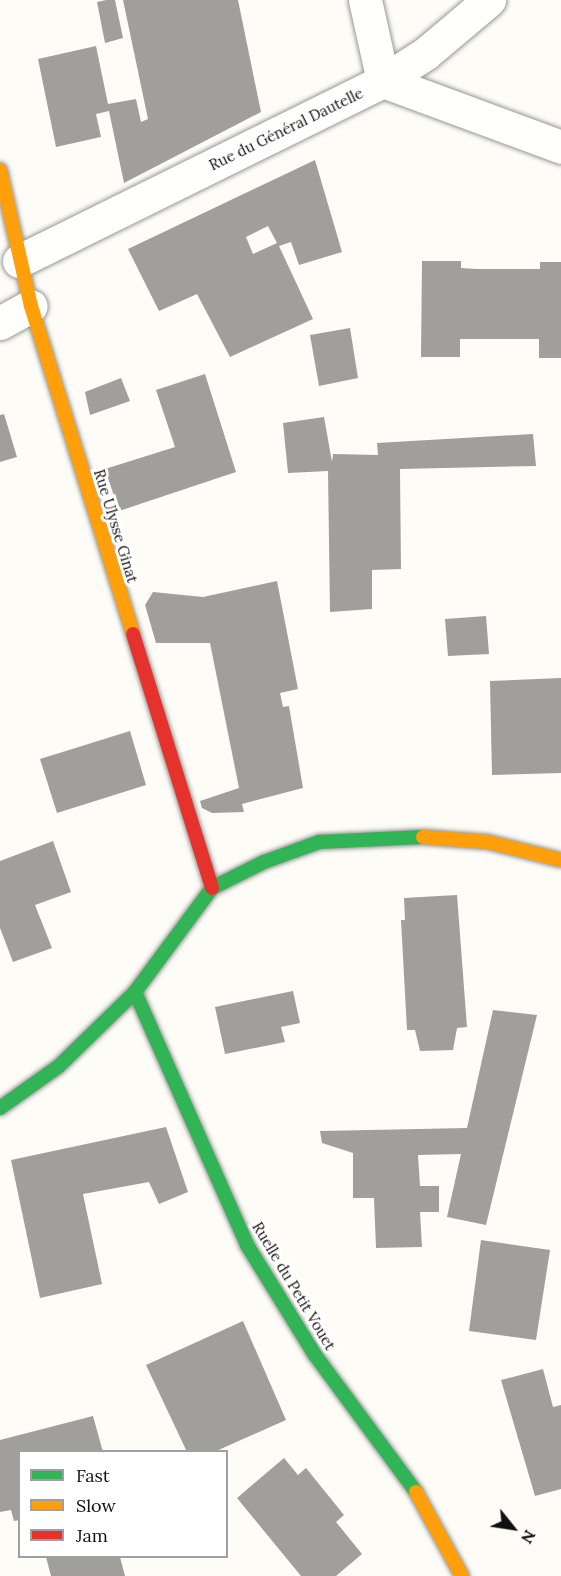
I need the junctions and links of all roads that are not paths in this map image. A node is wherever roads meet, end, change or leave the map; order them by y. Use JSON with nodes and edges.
{"nodes":[{"id":1,"x":365,"y":0,"type":"edge"},
{"id":2,"x":489,"y":0,"type":"edge"},
{"id":3,"x":383,"y":81,"type":"junction"},
{"id":4,"x":561,"y":147,"type":"edge"},
{"id":5,"x":0,"y":170,"type":"edge"},
{"id":6,"x":19,"y":261,"type":"junction"},
{"id":7,"x":31,"y":306,"type":"junction"},
{"id":8,"x":0,"y":323,"type":"edge"},
{"id":9,"x":561,"y":860,"type":"edge"},
{"id":10,"x":212,"y":888,"type":"junction"},
{"id":11,"x":135,"y":992,"type":"junction"},
{"id":12,"x":0,"y":1108,"type":"edge"},
{"id":13,"x":462,"y":1576,"type":"edge"}],
"edges":[{"from":1,"to":3,"type":"street"},
{"from":2,"to":3,"type":"street","name":"Rue du Général Dautelle"},
{"from":3,"to":4,"type":"street"},
{"from":3,"to":6,"type":"street","name":"Rue du Général Dautelle"},
{"from":5,"to":6,"type":"street","name":"Rue Ulysse Ginat"},
{"from":6,"to":7,"type":"street","name":"Rue Ulysse Ginat"},
{"from":7,"to":8,"type":"street"},
{"from":7,"to":10,"type":"street","name":"Rue Ulysse Ginat"},
{"from":9,"to":10,"type":"street"},
{"from":10,"to":11,"type":"street"},
{"from":11,"to":12,"type":"street"},
{"from":11,"to":13,"type":"street","name":"Ruelle du Petit Vouet"}]}
